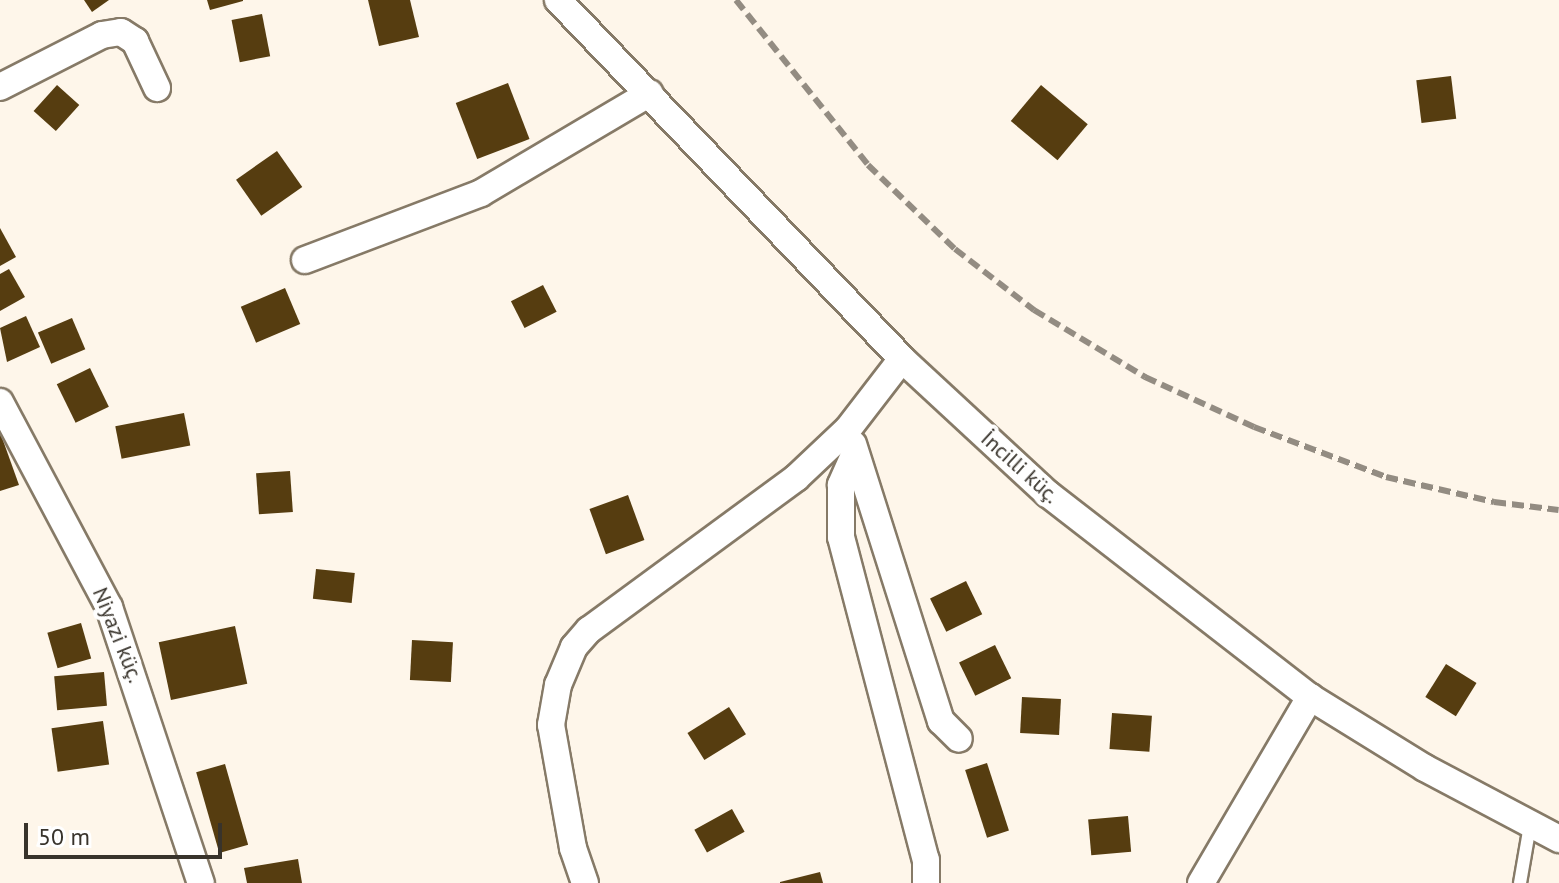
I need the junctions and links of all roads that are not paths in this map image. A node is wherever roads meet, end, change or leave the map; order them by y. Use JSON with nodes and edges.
{"nodes":[{"id":1,"x":558,"y":0,"type":"edge"},
{"id":2,"x":0,"y":87,"type":"edge"},
{"id":3,"x":157,"y":88,"type":"dead end"},
{"id":4,"x":650,"y":93,"type":"junction"},
{"id":5,"x":305,"y":260,"type":"dead end"},
{"id":6,"x":902,"y":359,"type":"junction"},
{"id":7,"x":0,"y":402,"type":"edge"},
{"id":8,"x":852,"y":441,"type":"junction"},
{"id":9,"x":1310,"y":697,"type":"junction"},
{"id":10,"x":959,"y":739,"type":"dead end"},
{"id":11,"x":1530,"y":825,"type":"junction"},
{"id":12,"x":1559,"y":839,"type":"edge"},
{"id":13,"x":201,"y":883,"type":"edge"},
{"id":14,"x":585,"y":883,"type":"edge"},
{"id":15,"x":926,"y":883,"type":"edge"},
{"id":16,"x":1201,"y":883,"type":"edge"},
{"id":17,"x":1520,"y":883,"type":"edge"}],
"edges":[{"from":1,"to":4,"type":"street","name":"İncilli küç."},
{"from":2,"to":3,"type":"street"},
{"from":4,"to":5,"type":"street"},
{"from":4,"to":6,"type":"street","name":"İncilli küç."},
{"from":6,"to":8,"type":"street"},
{"from":6,"to":9,"type":"street","name":"İncilli küç."},
{"from":7,"to":13,"type":"street","name":"Niyazi küç."},
{"from":8,"to":10,"type":"street"},
{"from":8,"to":14,"type":"street"},
{"from":8,"to":15,"type":"street"},
{"from":9,"to":11,"type":"street","name":"İncilli küç."},
{"from":9,"to":16,"type":"street"},
{"from":11,"to":12,"type":"street","name":"İncilli küç."},
{"from":11,"to":17,"type":"lane"}]}
